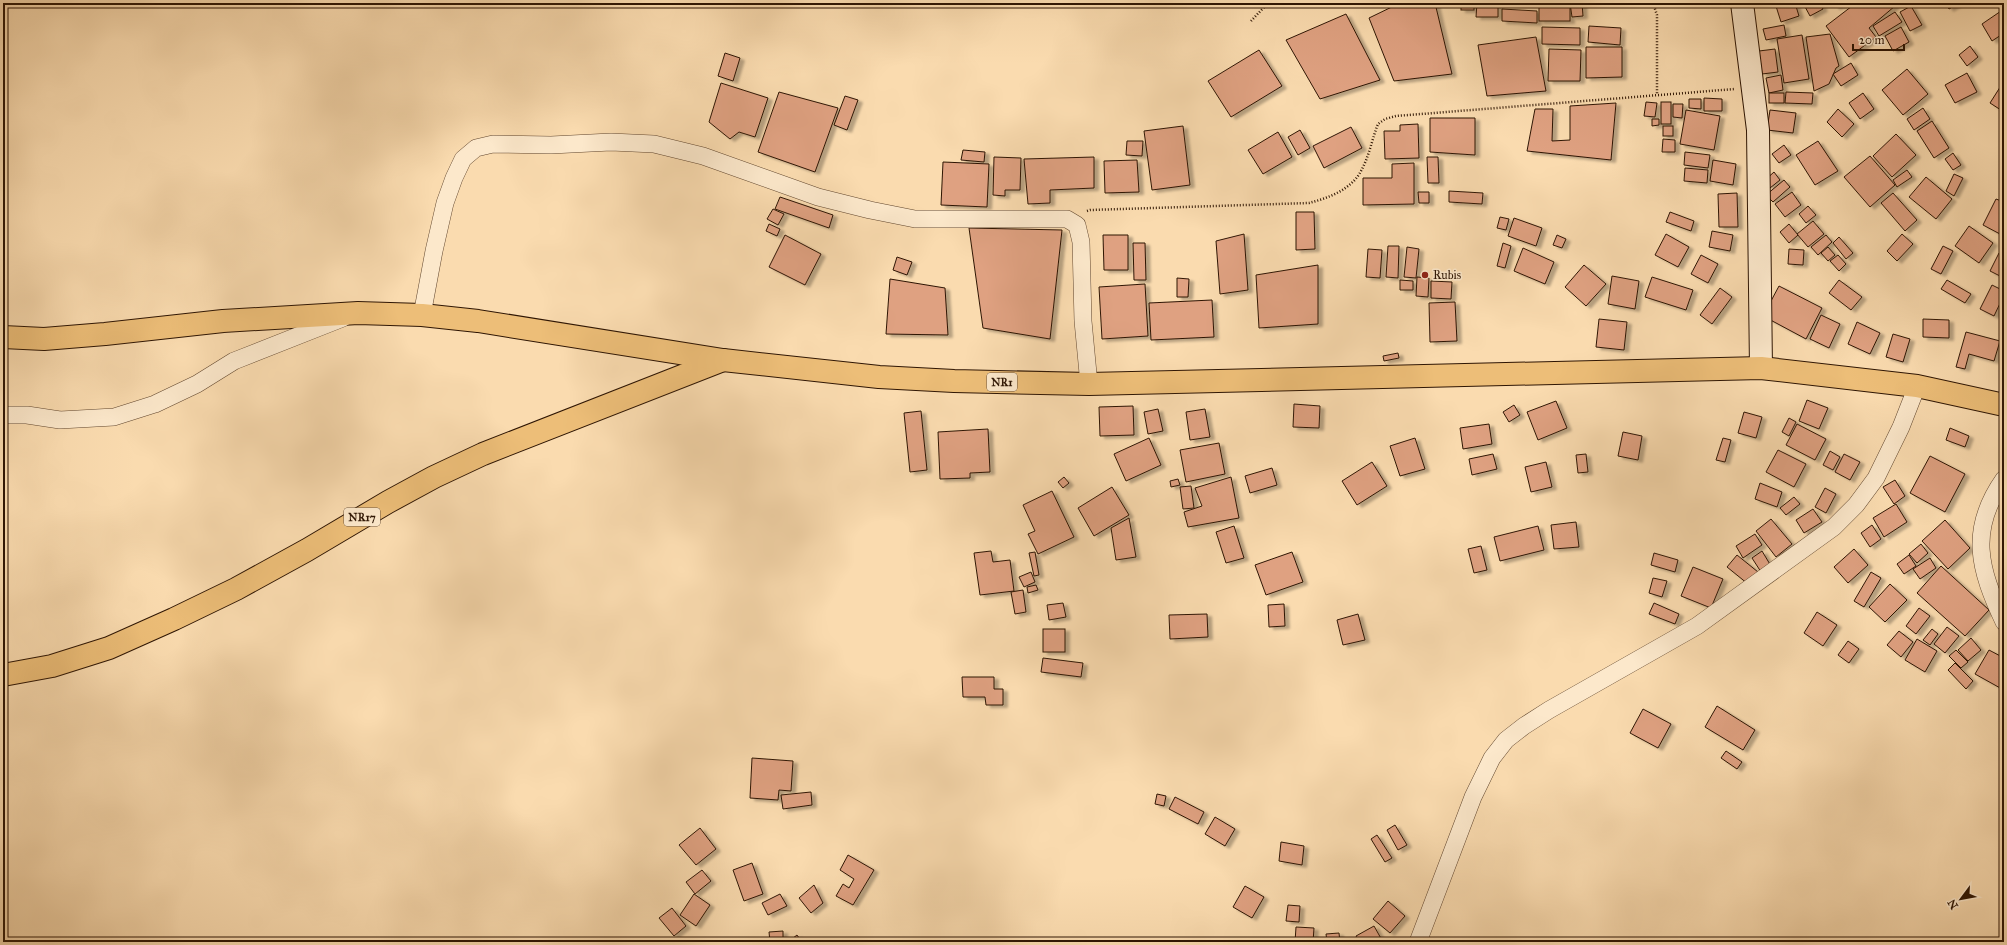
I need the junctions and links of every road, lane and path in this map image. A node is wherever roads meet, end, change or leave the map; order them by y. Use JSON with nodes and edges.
{"nodes":[{"id":1,"x":1268,"y":3,"type":"edge"},
{"id":2,"x":1653,"y":3,"type":"edge"},
{"id":3,"x":1742,"y":3,"type":"edge"},
{"id":4,"x":1251,"y":21,"type":"dead end"},
{"id":5,"x":1753,"y":87,"type":"junction"},
{"id":6,"x":1657,"y":95,"type":"junction"},
{"id":7,"x":1077,"y":225,"type":"junction"},
{"id":8,"x":358,"y":313,"type":"junction"},
{"id":9,"x":422,"y":315,"type":"junction"},
{"id":10,"x":3,"y":337,"type":"edge"},
{"id":11,"x":723,"y":360,"type":"junction"},
{"id":12,"x":1761,"y":368,"type":"junction"},
{"id":13,"x":1089,"y":384,"type":"junction"},
{"id":14,"x":1917,"y":386,"type":"junction"},
{"id":15,"x":2004,"y":405,"type":"edge"},
{"id":16,"x":3,"y":415,"type":"edge"},
{"id":17,"x":2004,"y":479,"type":"edge"},
{"id":18,"x":2004,"y":622,"type":"edge"},
{"id":19,"x":3,"y":675,"type":"edge"},
{"id":20,"x":1418,"y":942,"type":"edge"}],
"edges":[{"from":1,"to":4,"type":"path"},
{"from":2,"to":6,"type":"path"},
{"from":3,"to":5,"type":"main road"},
{"from":5,"to":6,"type":"path"},
{"from":5,"to":12,"type":"main road"},
{"from":6,"to":7,"type":"path"},
{"from":7,"to":9,"type":"street"},
{"from":7,"to":13,"type":"street"},
{"from":8,"to":9,"type":"main road","number":"NR1"},
{"from":8,"to":10,"type":"main road","number":"NR1"},
{"from":8,"to":16,"type":"street"},
{"from":9,"to":11,"type":"main road","number":"NR1"},
{"from":11,"to":13,"type":"main road","number":"NR1"},
{"from":11,"to":19,"type":"main road","number":"NR17"},
{"from":12,"to":13,"type":"main road","number":"NR1"},
{"from":12,"to":14,"type":"main road","number":"NR1"},
{"from":14,"to":15,"type":"main road","number":"NR1"},
{"from":14,"to":20,"type":"street"},
{"from":17,"to":18,"type":"street"}]}
